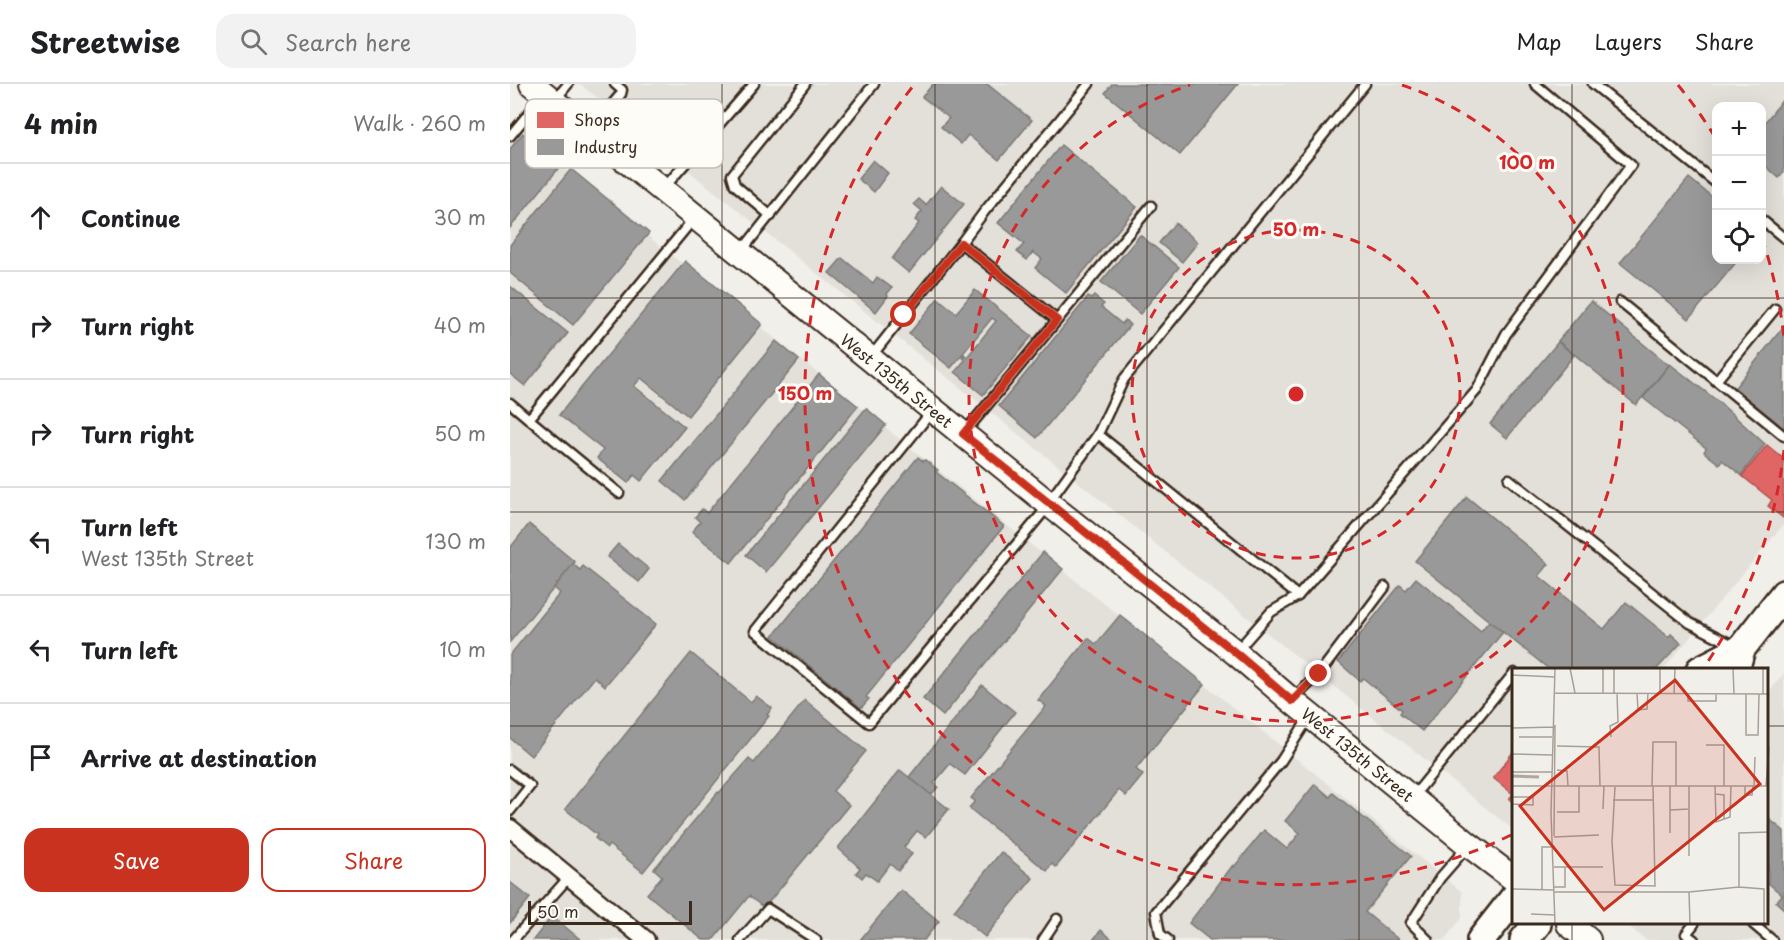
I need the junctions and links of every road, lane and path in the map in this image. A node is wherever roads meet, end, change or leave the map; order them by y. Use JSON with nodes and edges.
{"nodes":[{"id":1,"x":754,"y":84,"type":"edge"},
{"id":2,"x":805,"y":84,"type":"edge"},
{"id":3,"x":874,"y":84,"type":"edge"},
{"id":4,"x":1089,"y":84,"type":"edge"},
{"id":5,"x":1365,"y":84,"type":"edge"},
{"id":6,"x":1535,"y":84,"type":"edge"},
{"id":7,"x":1593,"y":84,"type":"edge"},
{"id":8,"x":525,"y":119,"type":"edge"},
{"id":9,"x":723,"y":120,"type":"edge"},
{"id":10,"x":510,"y":136,"type":"edge"},
{"id":11,"x":635,"y":168,"type":"edge"},
{"id":12,"x":681,"y":168,"type":"edge"},
{"id":13,"x":1712,"y":180,"type":"edge"},
{"id":14,"x":662,"y":190,"type":"junction"},
{"id":15,"x":1151,"y":206,"type":"dead end"},
{"id":16,"x":771,"y":216,"type":"junction"},
{"id":17,"x":695,"y":217,"type":"junction"},
{"id":18,"x":1766,"y":224,"type":"edge"},
{"id":19,"x":1784,"y":238,"type":"edge"},
{"id":20,"x":961,"y":243,"type":"junction"},
{"id":21,"x":740,"y":253,"type":"junction"},
{"id":22,"x":1620,"y":303,"type":"dead end"},
{"id":23,"x":1775,"y":309,"type":"dead end"},
{"id":24,"x":1057,"y":320,"type":"junction"},
{"id":25,"x":869,"y":358,"type":"junction"},
{"id":26,"x":1716,"y":381,"type":"junction"},
{"id":27,"x":510,"y":403,"type":"edge"},
{"id":28,"x":933,"y":410,"type":"junction"},
{"id":29,"x":530,"y":419,"type":"junction"},
{"id":30,"x":963,"y":434,"type":"junction"},
{"id":31,"x":1098,"y":434,"type":"junction"},
{"id":32,"x":1784,"y":436,"type":"edge"},
{"id":33,"x":1509,"y":479,"type":"dead end"},
{"id":34,"x":619,"y":493,"type":"dead end"},
{"id":35,"x":1049,"y":504,"type":"junction"},
{"id":36,"x":1385,"y":587,"type":"dead end"},
{"id":37,"x":1298,"y":596,"type":"junction"},
{"id":38,"x":1784,"y":596,"type":"edge"},
{"id":39,"x":1236,"y":653,"type":"junction"},
{"id":40,"x":1738,"y":659,"type":"edge"},
{"id":41,"x":1707,"y":668,"type":"edge"},
{"id":42,"x":1512,"y":675,"type":"edge"},
{"id":43,"x":1292,"y":701,"type":"junction"},
{"id":44,"x":1310,"y":716,"type":"junction"},
{"id":45,"x":510,"y":770,"type":"edge"},
{"id":46,"x":1412,"y":798,"type":"junction"},
{"id":47,"x":510,"y":811,"type":"edge"},
{"id":48,"x":510,"y":828,"type":"edge"},
{"id":49,"x":1469,"y":845,"type":"junction"},
{"id":50,"x":570,"y":877,"type":"junction"},
{"id":51,"x":1512,"y":877,"type":"edge"},
{"id":52,"x":1512,"y":901,"type":"edge"},
{"id":53,"x":1058,"y":919,"type":"dead end"},
{"id":54,"x":1537,"y":925,"type":"edge"},
{"id":55,"x":1570,"y":925,"type":"edge"},
{"id":56,"x":1693,"y":925,"type":"edge"},
{"id":57,"x":1754,"y":925,"type":"edge"},
{"id":58,"x":639,"y":938,"type":"edge"},
{"id":59,"x":513,"y":940,"type":"edge"},
{"id":60,"x":740,"y":940,"type":"edge"},
{"id":61,"x":816,"y":940,"type":"edge"},
{"id":62,"x":1043,"y":940,"type":"edge"},
{"id":63,"x":1168,"y":940,"type":"edge"},
{"id":64,"x":1428,"y":940,"type":"edge"},
{"id":65,"x":1481,"y":940,"type":"edge"},
{"id":66,"x":1524,"y":940,"type":"edge"},
{"id":67,"x":1588,"y":940,"type":"edge"},
{"id":68,"x":1694,"y":940,"type":"edge"},
{"id":69,"x":1772,"y":940,"type":"edge"}],
"edges":[{"from":1,"to":9,"type":"lane"},
{"from":2,"to":16,"type":"lane"},
{"from":3,"to":16,"type":"lane"},
{"from":4,"to":20,"type":"lane"},
{"from":5,"to":31,"type":"lane"},
{"from":6,"to":37,"type":"lane"},
{"from":7,"to":13,"type":"lane"},
{"from":8,"to":10,"type":"lane"},
{"from":11,"to":14,"type":"street","name":"West 135th Street"},
{"from":12,"to":14,"type":"lane"},
{"from":14,"to":17,"type":"street","name":"West 135th Street"},
{"from":15,"to":24,"type":"lane"},
{"from":16,"to":21,"type":"lane"},
{"from":17,"to":21,"type":"street","name":"West 135th Street"},
{"from":17,"to":29,"type":"lane"},
{"from":18,"to":19,"type":"lane"},
{"from":20,"to":24,"type":"lane"},
{"from":20,"to":25,"type":"lane"},
{"from":21,"to":25,"type":"street","name":"West 135th Street"},
{"from":22,"to":26,"type":"lane"},
{"from":23,"to":26,"type":"lane"},
{"from":24,"to":30,"type":"lane"},
{"from":25,"to":28,"type":"street","name":"West 135th Street"},
{"from":26,"to":32,"type":"lane"},
{"from":27,"to":29,"type":"lane"},
{"from":28,"to":30,"type":"street","name":"West 135th Street"},
{"from":28,"to":35,"type":"lane"},
{"from":29,"to":34,"type":"lane"},
{"from":30,"to":35,"type":"street","name":"West 135th Street"},
{"from":31,"to":35,"type":"lane"},
{"from":31,"to":37,"type":"lane"},
{"from":33,"to":40,"type":"lane"},
{"from":35,"to":39,"type":"street","name":"West 135th Street"},
{"from":36,"to":43,"type":"lane"},
{"from":37,"to":39,"type":"lane"},
{"from":38,"to":40,"type":"main road"},
{"from":39,"to":43,"type":"street","name":"West 135th Street"},
{"from":40,"to":41,"type":"main road"},
{"from":42,"to":46,"type":"lane"},
{"from":43,"to":44,"type":"street","name":"West 135th Street"},
{"from":44,"to":46,"type":"street","name":"West 135th Street"},
{"from":44,"to":63,"type":"lane"},
{"from":45,"to":47,"type":"lane"},
{"from":46,"to":49,"type":"street","name":"West 135th Street"},
{"from":48,"to":50,"type":"street"},
{"from":49,"to":51,"type":"street","name":"West 135th Street"},
{"from":49,"to":64,"type":"lane"},
{"from":50,"to":58,"type":"street"},
{"from":50,"to":59,"type":"lane"},
{"from":52,"to":65,"type":"main road"},
{"from":53,"to":62,"type":"lane"},
{"from":54,"to":66,"type":"main road"},
{"from":55,"to":67,"type":"street"},
{"from":56,"to":68,"type":"lane"},
{"from":57,"to":69,"type":"lane"},
{"from":60,"to":61,"type":"lane"}]}
